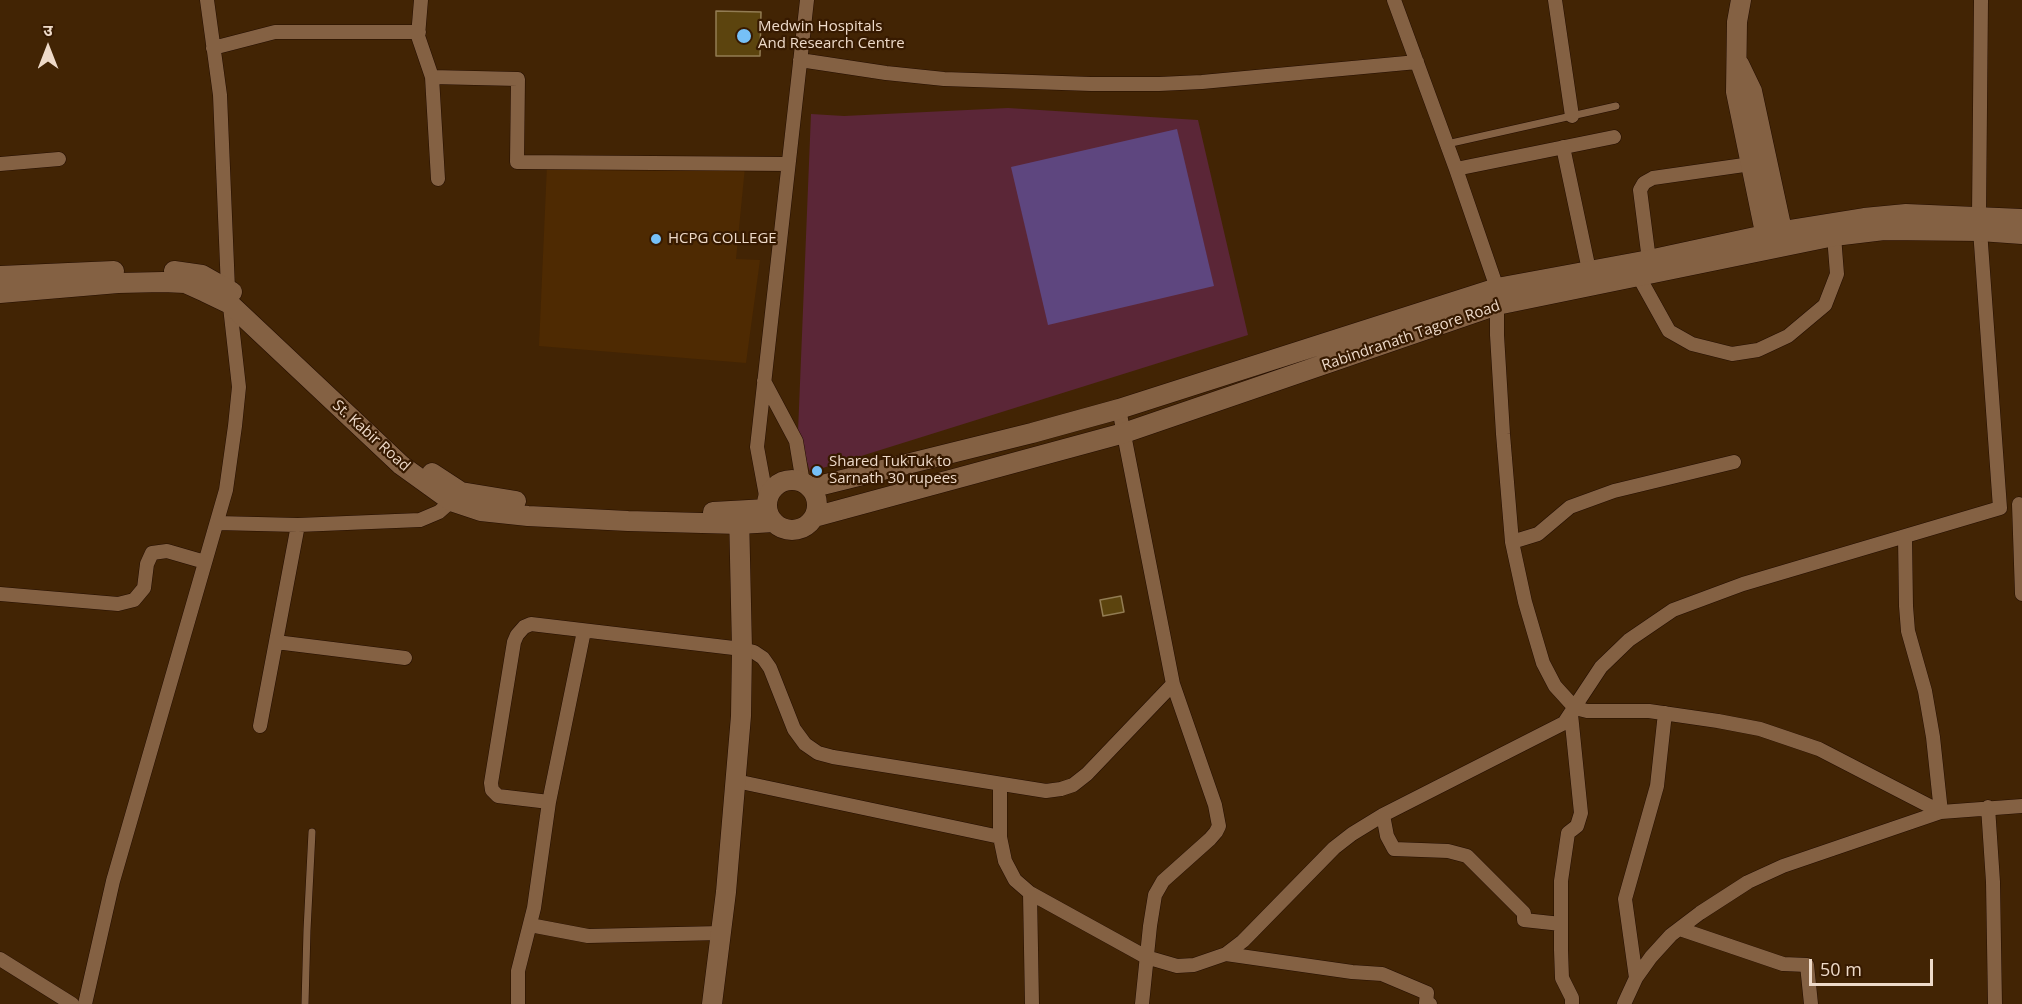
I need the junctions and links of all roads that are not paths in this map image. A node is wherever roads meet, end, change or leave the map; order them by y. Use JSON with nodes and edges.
{"nodes":[{"id":1,"x":207,"y":0,"type":"edge"},
{"id":2,"x":421,"y":0,"type":"edge"},
{"id":3,"x":807,"y":0,"type":"edge"},
{"id":4,"x":1394,"y":0,"type":"edge"},
{"id":5,"x":1555,"y":0,"type":"edge"},
{"id":6,"x":1741,"y":0,"type":"edge"},
{"id":7,"x":1981,"y":0,"type":"edge"},
{"id":8,"x":419,"y":32,"type":"junction"},
{"id":9,"x":213,"y":48,"type":"junction"},
{"id":10,"x":1737,"y":59,"type":"junction"},
{"id":11,"x":800,"y":60,"type":"junction"},
{"id":12,"x":1417,"y":62,"type":"junction"},
{"id":13,"x":432,"y":77,"type":"junction"},
{"id":14,"x":1616,"y":106,"type":"dead end"},
{"id":15,"x":1572,"y":116,"type":"junction"},
{"id":16,"x":1614,"y":137,"type":"dead end"},
{"id":17,"x":1447,"y":144,"type":"junction"},
{"id":18,"x":1563,"y":147,"type":"junction"},
{"id":19,"x":59,"y":159,"type":"dead end"},
{"id":20,"x":0,"y":164,"type":"edge"},
{"id":21,"x":789,"y":164,"type":"junction"},
{"id":22,"x":1751,"y":164,"type":"junction"},
{"id":23,"x":1456,"y":169,"type":"junction"},
{"id":24,"x":438,"y":179,"type":"dead end"},
{"id":25,"x":2022,"y":219,"type":"edge"},
{"id":26,"x":1980,"y":224,"type":"junction"},
{"id":27,"x":2022,"y":234,"type":"edge"},
{"id":28,"x":1834,"y":236,"type":"junction"},
{"id":29,"x":1775,"y":240,"type":"junction"},
{"id":30,"x":1644,"y":268,"type":"junction"},
{"id":31,"x":1589,"y":270,"type":"junction"},
{"id":32,"x":0,"y":276,"type":"edge"},
{"id":33,"x":0,"y":293,"type":"edge"},
{"id":34,"x":229,"y":297,"type":"junction"},
{"id":35,"x":1497,"y":297,"type":"junction"},
{"id":36,"x":764,"y":381,"type":"junction"},
{"id":37,"x":1119,"y":409,"type":"junction"},
{"id":38,"x":1124,"y":434,"type":"junction"},
{"id":39,"x":1734,"y":462,"type":"dead end"},
{"id":40,"x":807,"y":486,"type":"junction"},
{"id":41,"x":456,"y":496,"type":"junction"},
{"id":42,"x":2020,"y":504,"type":"edge"},
{"id":43,"x":2000,"y":508,"type":"junction"},
{"id":44,"x":769,"y":511,"type":"junction"},
{"id":45,"x":739,"y":517,"type":"junction"},
{"id":46,"x":814,"y":517,"type":"junction"},
{"id":47,"x":217,"y":523,"type":"junction"},
{"id":48,"x":298,"y":525,"type":"junction"},
{"id":49,"x":1905,"y":537,"type":"junction"},
{"id":50,"x":1512,"y":542,"type":"junction"},
{"id":51,"x":205,"y":562,"type":"junction"},
{"id":52,"x":0,"y":594,"type":"edge"},
{"id":53,"x":2022,"y":594,"type":"edge"},
{"id":54,"x":584,"y":631,"type":"junction"},
{"id":55,"x":276,"y":642,"type":"junction"},
{"id":56,"x":742,"y":649,"type":"junction"},
{"id":57,"x":405,"y":658,"type":"dead end"},
{"id":58,"x":1173,"y":684,"type":"junction"},
{"id":59,"x":1573,"y":711,"type":"junction"},
{"id":60,"x":1665,"y":713,"type":"junction"},
{"id":61,"x":260,"y":726,"type":"dead end"},
{"id":62,"x":736,"y":781,"type":"junction"},
{"id":63,"x":1000,"y":784,"type":"junction"},
{"id":64,"x":549,"y":802,"type":"junction"},
{"id":65,"x":2022,"y":806,"type":"edge"},
{"id":66,"x":1988,"y":807,"type":"junction"},
{"id":67,"x":1941,"y":812,"type":"junction"},
{"id":68,"x":1383,"y":815,"type":"junction"},
{"id":69,"x":312,"y":832,"type":"dead end"},
{"id":70,"x":1000,"y":837,"type":"junction"},
{"id":71,"x":1030,"y":893,"type":"junction"},
{"id":72,"x":1561,"y":924,"type":"junction"},
{"id":73,"x":530,"y":925,"type":"junction"},
{"id":74,"x":1680,"y":929,"type":"junction"},
{"id":75,"x":721,"y":933,"type":"junction"},
{"id":76,"x":1226,"y":954,"type":"junction"},
{"id":77,"x":1146,"y":957,"type":"junction"},
{"id":78,"x":0,"y":959,"type":"edge"},
{"id":79,"x":1636,"y":978,"type":"junction"},
{"id":80,"x":72,"y":1004,"type":"edge"},
{"id":81,"x":85,"y":1004,"type":"edge"},
{"id":82,"x":305,"y":1004,"type":"edge"},
{"id":83,"x":518,"y":1004,"type":"edge"},
{"id":84,"x":712,"y":1004,"type":"edge"},
{"id":85,"x":1032,"y":1004,"type":"edge"},
{"id":86,"x":1142,"y":1004,"type":"edge"},
{"id":87,"x":1430,"y":1004,"type":"edge"},
{"id":88,"x":1572,"y":1004,"type":"edge"},
{"id":89,"x":1624,"y":1004,"type":"edge"},
{"id":90,"x":1811,"y":1004,"type":"edge"},
{"id":91,"x":1995,"y":1004,"type":"edge"}],
"edges":[{"from":1,"to":9,"type":"street"},
{"from":2,"to":8,"type":"street"},
{"from":3,"to":11,"type":"street"},
{"from":4,"to":12,"type":"street"},
{"from":5,"to":15,"type":"street"},
{"from":6,"to":10,"type":"main road"},
{"from":7,"to":26,"type":"street"},
{"from":8,"to":9,"type":"street"},
{"from":8,"to":13,"type":"street"},
{"from":9,"to":34,"type":"street"},
{"from":10,"to":22,"type":"main road"},
{"from":10,"to":29,"type":"main road"},
{"from":11,"to":12,"type":"street"},
{"from":11,"to":21,"type":"street"},
{"from":12,"to":17,"type":"street"},
{"from":13,"to":21,"type":"street"},
{"from":13,"to":24,"type":"street"},
{"from":14,"to":15,"type":"lane"},
{"from":15,"to":17,"type":"lane"},
{"from":16,"to":18,"type":"street"},
{"from":17,"to":23,"type":"street"},
{"from":18,"to":23,"type":"street"},
{"from":18,"to":31,"type":"street"},
{"from":19,"to":20,"type":"street"},
{"from":21,"to":36,"type":"street"},
{"from":22,"to":29,"type":"main road"},
{"from":22,"to":30,"type":"street"},
{"from":23,"to":35,"type":"street"},
{"from":25,"to":26,"type":"main road","name":"Rabindranath Tagore Road"},
{"from":26,"to":27,"type":"main road","name":"Rabindranath Tagore Road"},
{"from":26,"to":28,"type":"main road","name":"Rabindranath Tagore Road"},
{"from":26,"to":29,"type":"main road","name":"Rabindranath Tagore Road"},
{"from":26,"to":43,"type":"street"},
{"from":28,"to":29,"type":"main road","name":"Rabindranath Tagore Road"},
{"from":28,"to":30,"type":"street"},
{"from":29,"to":30,"type":"main road","name":"Rabindranath Tagore Road"},
{"from":30,"to":31,"type":"main road","name":"Rabindranath Tagore Road"},
{"from":30,"to":35,"type":"main road","name":"Rabindranath Tagore Road"},
{"from":31,"to":35,"type":"main road","name":"Rabindranath Tagore Road"},
{"from":32,"to":34,"type":"main road","name":"St. Kabir Road"},
{"from":33,"to":34,"type":"main road","name":"St. Kabir Road"},
{"from":34,"to":41,"type":"main road","name":"St. Kabir Road"},
{"from":34,"to":47,"type":"street"},
{"from":35,"to":37,"type":"main road","name":"Rabindranath Tagore Road"},
{"from":35,"to":38,"type":"main road","name":"Rabindranath Tagore Road"},
{"from":35,"to":50,"type":"street"},
{"from":36,"to":40,"type":"street"},
{"from":36,"to":44,"type":"street"},
{"from":37,"to":38,"type":"street"},
{"from":37,"to":40,"type":"main road","name":"Rabindranath Tagore Road"},
{"from":38,"to":46,"type":"main road","name":"Rabindranath Tagore Road"},
{"from":38,"to":58,"type":"street"},
{"from":39,"to":50,"type":"street"},
{"from":40,"to":44,"type":"main road","name":"Rabindranath Tagore Road"},
{"from":40,"to":46,"type":"main road"},
{"from":41,"to":45,"type":"main road","name":"St. Kabir Road"},
{"from":41,"to":48,"type":"street"},
{"from":42,"to":43,"type":"street"},
{"from":42,"to":53,"type":"street"},
{"from":43,"to":49,"type":"street"},
{"from":44,"to":45,"type":"main road","name":"St. Kabir Road"},
{"from":44,"to":46,"type":"main road","name":"Rabindranath Tagore Road"},
{"from":45,"to":56,"type":"main road"},
{"from":47,"to":48,"type":"street"},
{"from":47,"to":51,"type":"street"},
{"from":48,"to":55,"type":"street"},
{"from":49,"to":59,"type":"street"},
{"from":49,"to":67,"type":"street"},
{"from":50,"to":59,"type":"street"},
{"from":51,"to":52,"type":"street"},
{"from":51,"to":81,"type":"street"},
{"from":54,"to":56,"type":"street"},
{"from":54,"to":64,"type":"street"},
{"from":54,"to":64,"type":"street"},
{"from":55,"to":57,"type":"street"},
{"from":55,"to":61,"type":"street"},
{"from":56,"to":62,"type":"main road"},
{"from":56,"to":63,"type":"street"},
{"from":58,"to":63,"type":"street"},
{"from":58,"to":77,"type":"street"},
{"from":59,"to":60,"type":"street"},
{"from":59,"to":68,"type":"street"},
{"from":59,"to":72,"type":"street"},
{"from":60,"to":67,"type":"street"},
{"from":60,"to":79,"type":"street"},
{"from":62,"to":70,"type":"street"},
{"from":62,"to":75,"type":"main road"},
{"from":63,"to":70,"type":"street"},
{"from":64,"to":73,"type":"street"},
{"from":65,"to":66,"type":"street"},
{"from":66,"to":67,"type":"street"},
{"from":66,"to":91,"type":"street"},
{"from":67,"to":74,"type":"street"},
{"from":68,"to":72,"type":"street"},
{"from":68,"to":76,"type":"street"},
{"from":69,"to":82,"type":"lane"},
{"from":70,"to":71,"type":"street"},
{"from":71,"to":77,"type":"street"},
{"from":71,"to":85,"type":"street"},
{"from":72,"to":88,"type":"street"},
{"from":73,"to":75,"type":"street"},
{"from":73,"to":83,"type":"street"},
{"from":74,"to":79,"type":"street"},
{"from":74,"to":90,"type":"street"},
{"from":75,"to":84,"type":"main road"},
{"from":76,"to":77,"type":"street"},
{"from":76,"to":87,"type":"street"},
{"from":77,"to":86,"type":"street"},
{"from":78,"to":80,"type":"street"},
{"from":79,"to":89,"type":"street"}]}
